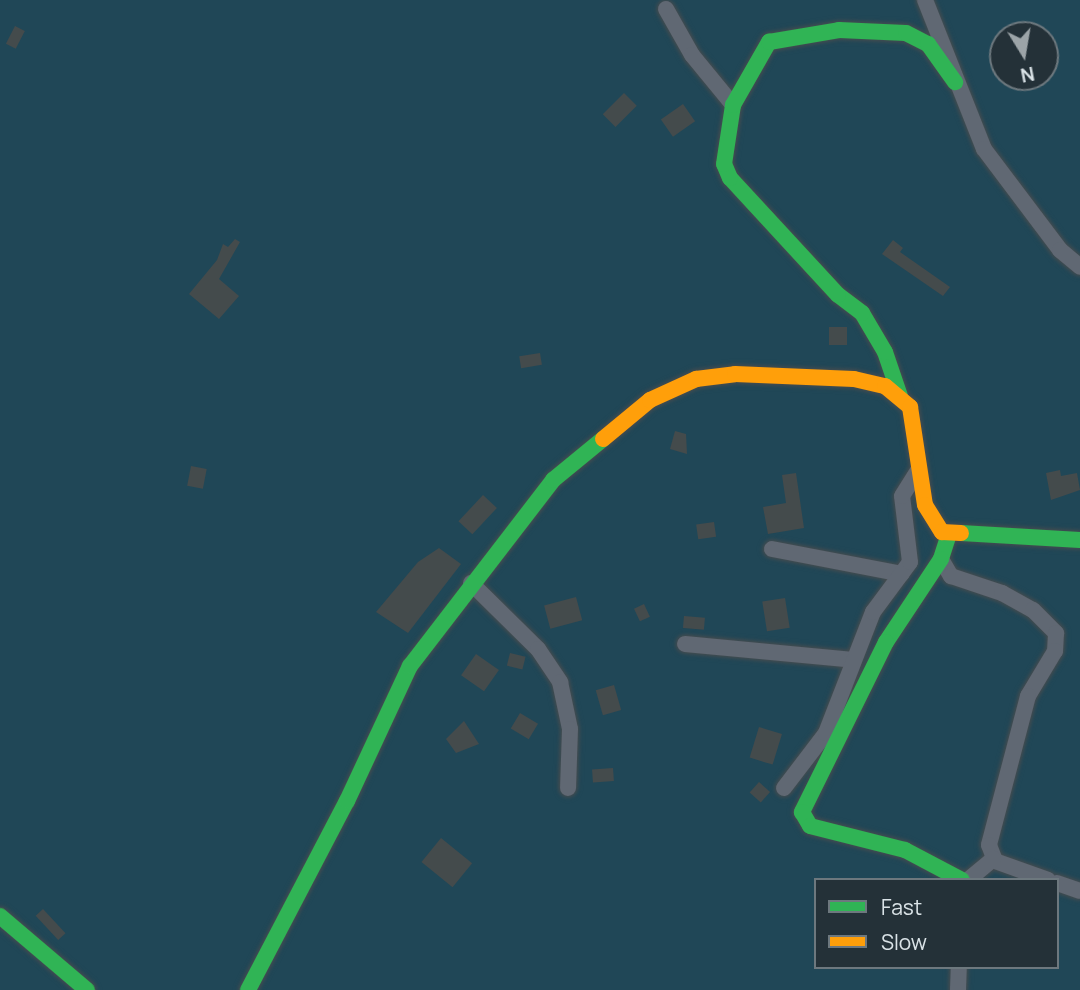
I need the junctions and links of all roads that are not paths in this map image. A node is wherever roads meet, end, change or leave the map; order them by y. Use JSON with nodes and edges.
{"nodes":[{"id":1,"x":925,"y":0,"type":"edge"},
{"id":2,"x":666,"y":9,"type":"dead end"},
{"id":3,"x":955,"y":82,"type":"junction"},
{"id":4,"x":733,"y":105,"type":"junction"},
{"id":5,"x":1080,"y":267,"type":"edge"},
{"id":6,"x":900,"y":396,"type":"junction"},
{"id":7,"x":918,"y":471,"type":"junction"},
{"id":8,"x":949,"y":534,"type":"junction"},
{"id":9,"x":1080,"y":540,"type":"edge"},
{"id":10,"x":772,"y":549,"type":"dead end"},
{"id":11,"x":941,"y":559,"type":"junction"},
{"id":12,"x":902,"y":574,"type":"junction"},
{"id":13,"x":471,"y":583,"type":"junction"},
{"id":14,"x":685,"y":644,"type":"dead end"},
{"id":15,"x":853,"y":660,"type":"junction"},
{"id":16,"x":568,"y":788,"type":"dead end"},
{"id":17,"x":784,"y":788,"type":"dead end"},
{"id":18,"x":993,"y":859,"type":"junction"},
{"id":19,"x":958,"y":878,"type":"edge"},
{"id":20,"x":970,"y":878,"type":"edge"},
{"id":21,"x":1043,"y":878,"type":"edge"},
{"id":22,"x":1059,"y":884,"type":"edge"},
{"id":23,"x":1080,"y":891,"type":"edge"},
{"id":24,"x":0,"y":916,"type":"edge"},
{"id":25,"x":959,"y":969,"type":"edge"},
{"id":26,"x":254,"y":985,"type":"edge"},
{"id":27,"x":87,"y":990,"type":"edge"},
{"id":28,"x":958,"y":990,"type":"edge"}],
"edges":[{"from":1,"to":3,"type":"street"},
{"from":2,"to":4,"type":"street"},
{"from":3,"to":4,"type":"main road"},
{"from":3,"to":5,"type":"street"},
{"from":4,"to":6,"type":"main road"},
{"from":6,"to":7,"type":"main road"},
{"from":6,"to":13,"type":"main road"},
{"from":7,"to":8,"type":"main road"},
{"from":7,"to":12,"type":"street"},
{"from":8,"to":9,"type":"main road"},
{"from":8,"to":11,"type":"main road"},
{"from":10,"to":12,"type":"street"},
{"from":11,"to":18,"type":"street"},
{"from":11,"to":19,"type":"main road"},
{"from":12,"to":15,"type":"street"},
{"from":13,"to":16,"type":"street"},
{"from":13,"to":26,"type":"main road"},
{"from":14,"to":15,"type":"street"},
{"from":15,"to":17,"type":"street"},
{"from":18,"to":20,"type":"street"},
{"from":18,"to":21,"type":"street"},
{"from":22,"to":23,"type":"street"},
{"from":24,"to":27,"type":"main road"},
{"from":25,"to":28,"type":"street"}]}
